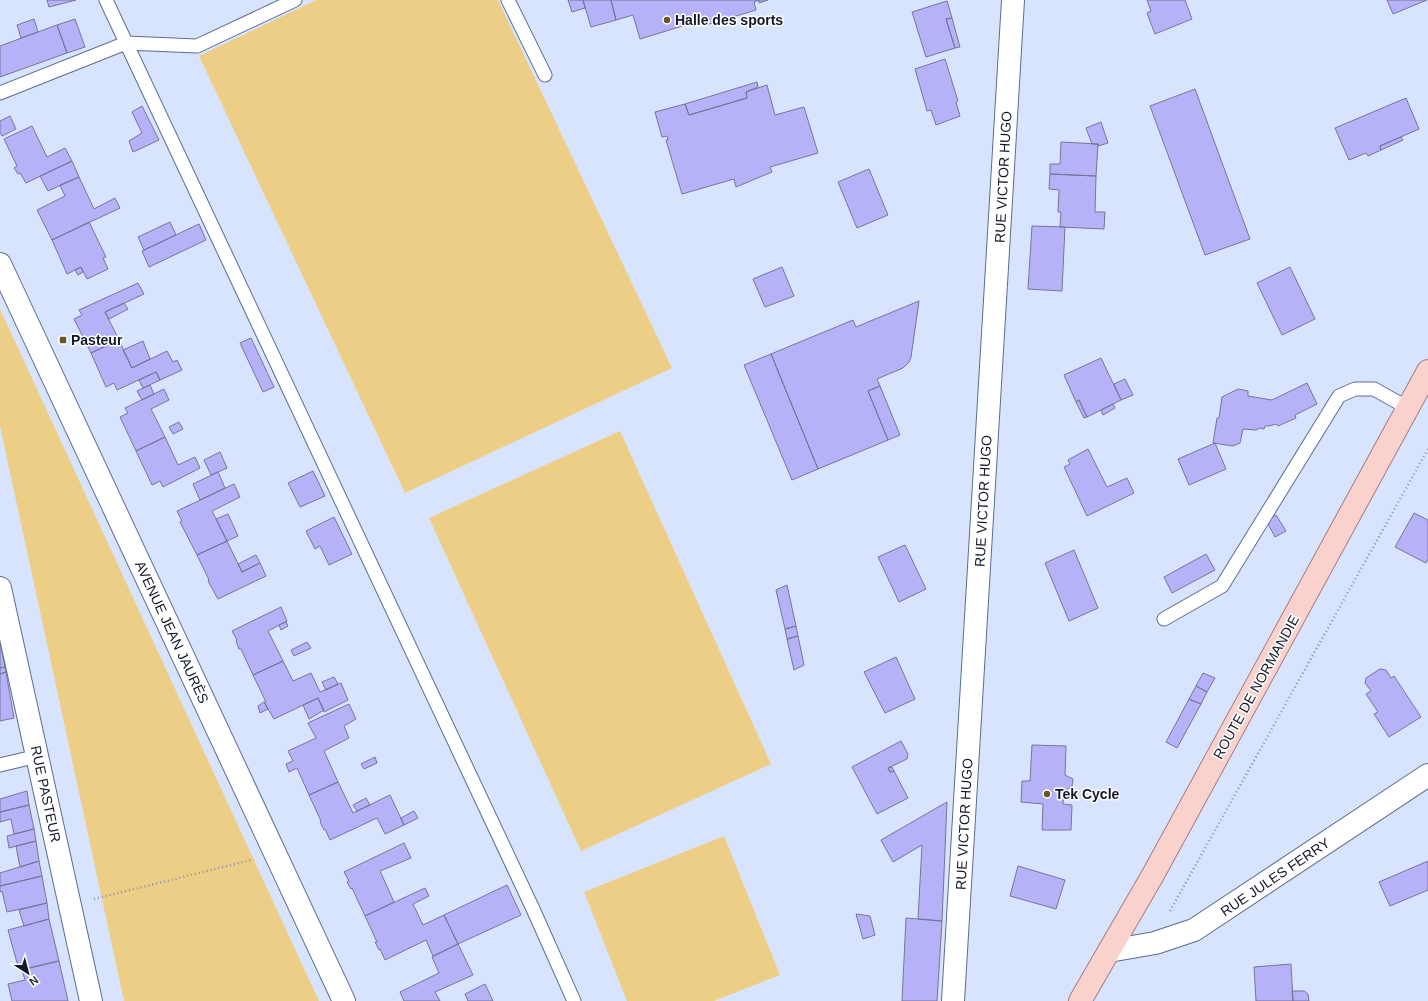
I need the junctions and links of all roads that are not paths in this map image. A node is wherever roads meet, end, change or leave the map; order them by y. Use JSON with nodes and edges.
{"nodes":[{"id":1,"x":106,"y":0,"type":"edge"},
{"id":2,"x":295,"y":0,"type":"edge"},
{"id":3,"x":508,"y":0,"type":"edge"},
{"id":4,"x":1013,"y":0,"type":"edge"},
{"id":5,"x":126,"y":43,"type":"junction"},
{"id":6,"x":545,"y":75,"type":"dead end"},
{"id":7,"x":0,"y":93,"type":"edge"},
{"id":8,"x":0,"y":264,"type":"edge"},
{"id":9,"x":1428,"y":371,"type":"edge"},
{"id":10,"x":1408,"y":408,"type":"junction"},
{"id":11,"x":0,"y":588,"type":"edge"},
{"id":12,"x":1164,"y":619,"type":"dead end"},
{"id":13,"x":38,"y":756,"type":"junction"},
{"id":14,"x":0,"y":765,"type":"edge"},
{"id":15,"x":1428,"y":775,"type":"edge"},
{"id":16,"x":1109,"y":950,"type":"junction"},
{"id":17,"x":91,"y":1001,"type":"edge"},
{"id":18,"x":344,"y":1001,"type":"edge"},
{"id":19,"x":574,"y":1001,"type":"edge"},
{"id":20,"x":953,"y":1001,"type":"edge"},
{"id":21,"x":1080,"y":1001,"type":"edge"}],
"edges":[{"from":1,"to":5,"type":"lane"},
{"from":2,"to":5,"type":"lane"},
{"from":3,"to":6,"type":"lane"},
{"from":4,"to":20,"type":"street","name":"RUE VICTOR HUGO"},
{"from":5,"to":7,"type":"lane"},
{"from":5,"to":19,"type":"lane"},
{"from":8,"to":18,"type":"street","name":"AVENUE JEAN JAURÈS"},
{"from":9,"to":10,"type":"main road","name":"ROUTE DE NORMANDIE"},
{"from":10,"to":12,"type":"lane"},
{"from":10,"to":16,"type":"main road","name":"ROUTE DE NORMANDIE"},
{"from":11,"to":13,"type":"street","name":"RUE PASTEUR"},
{"from":13,"to":14,"type":"lane"},
{"from":13,"to":17,"type":"street","name":"RUE PASTEUR"},
{"from":15,"to":16,"type":"street","name":"RUE JULES FERRY"},
{"from":16,"to":21,"type":"main road","name":"ROUTE DE NORMANDIE"}]}
